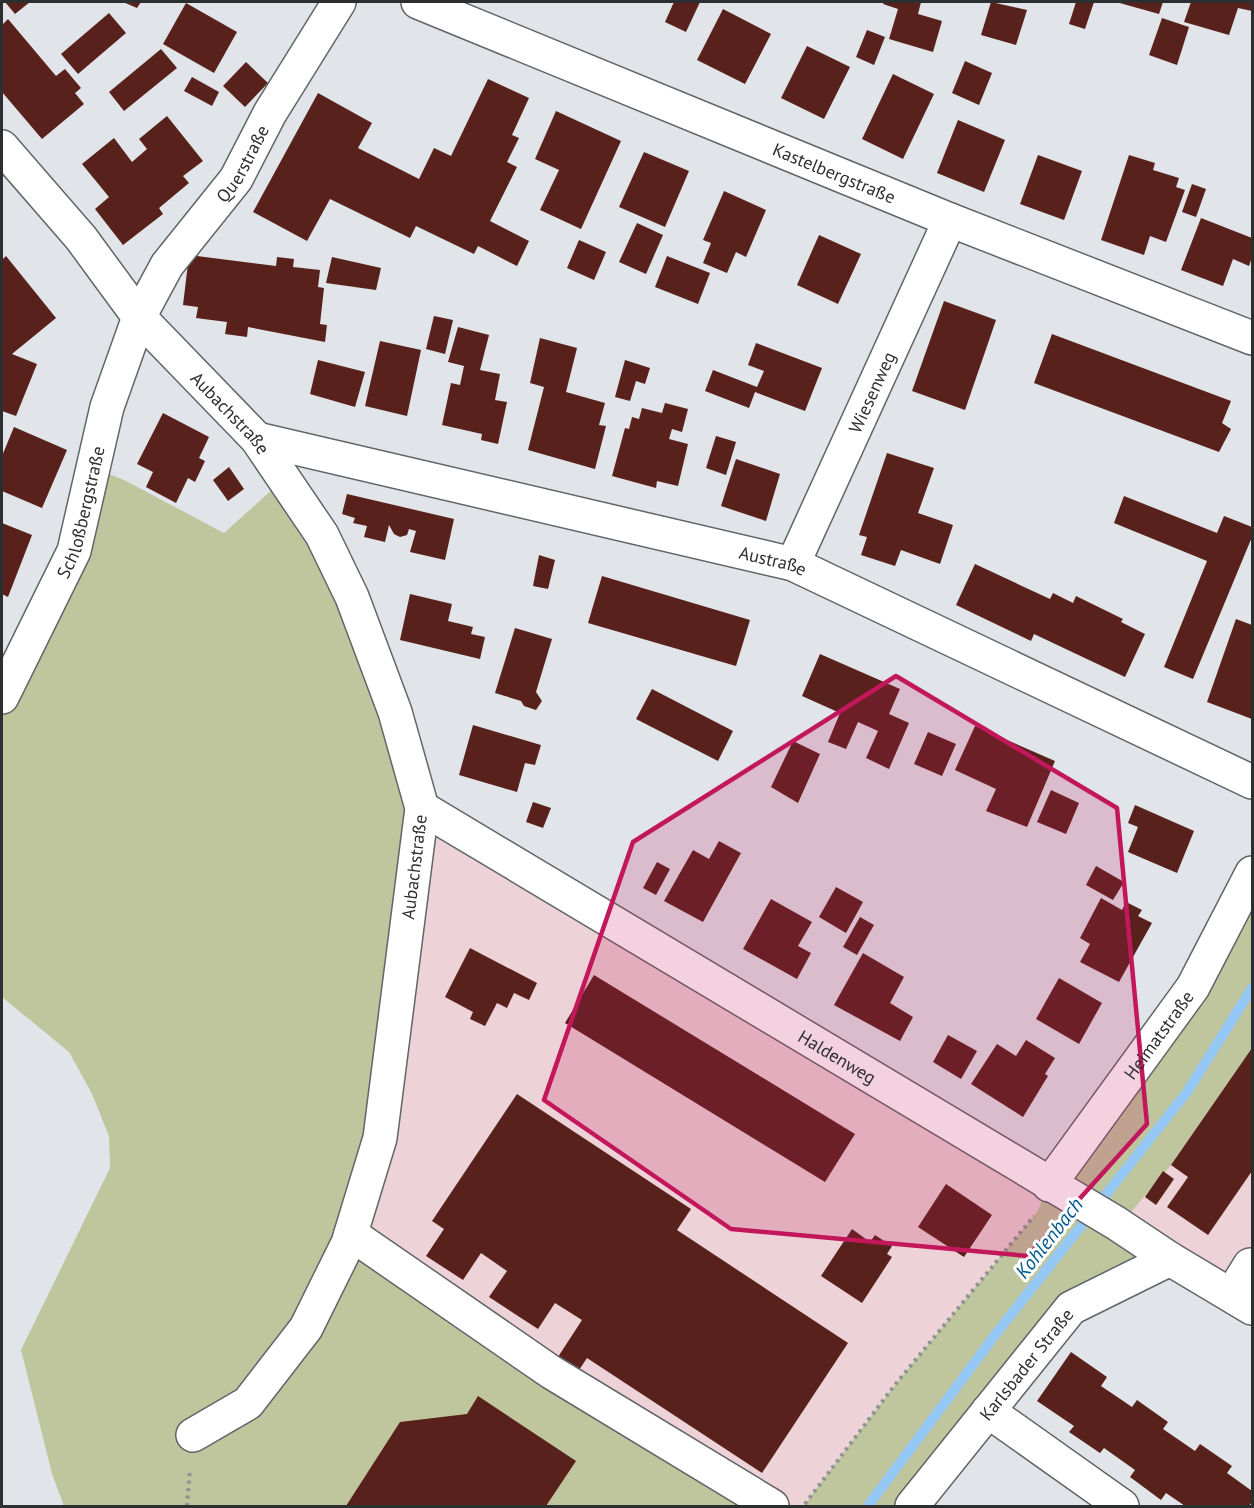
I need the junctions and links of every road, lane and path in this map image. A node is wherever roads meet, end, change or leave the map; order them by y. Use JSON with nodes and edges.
{"nodes":[{"id":1,"x":339,"y":2,"type":"edge"},
{"id":2,"x":418,"y":2,"type":"edge"},
{"id":3,"x":2,"y":147,"type":"edge"},
{"id":4,"x":950,"y":220,"type":"junction"},
{"id":5,"x":139,"y":317,"type":"junction"},
{"id":6,"x":1252,"y":338,"type":"edge"},
{"id":7,"x":257,"y":439,"type":"junction"},
{"id":8,"x":794,"y":564,"type":"junction"},
{"id":9,"x":2,"y":697,"type":"edge"},
{"id":10,"x":1252,"y":782,"type":"edge"},
{"id":11,"x":422,"y":808,"type":"junction"},
{"id":12,"x":1252,"y":873,"type":"edge"},
{"id":13,"x":1055,"y":1188,"type":"junction"},
{"id":14,"x":351,"y":1234,"type":"junction"},
{"id":15,"x":1170,"y":1259,"type":"junction"},
{"id":16,"x":1250,"y":1265,"type":"dead end"},
{"id":17,"x":1242,"y":1301,"type":"edge"},
{"id":18,"x":988,"y":1411,"type":"junction"},
{"id":19,"x":193,"y":1435,"type":"dead end"},
{"id":20,"x":772,"y":1506,"type":"edge"},
{"id":21,"x":803,"y":1506,"type":"edge"},
{"id":22,"x":912,"y":1506,"type":"edge"},
{"id":23,"x":1122,"y":1506,"type":"edge"}],
"edges":[{"from":1,"to":5,"type":"street","name":"Querstraße"},
{"from":2,"to":4,"type":"street","name":"Kastelbergstraße"},
{"from":3,"to":5,"type":"street","name":"Aubachstraße"},
{"from":4,"to":6,"type":"street","name":"Kastelbergstraße"},
{"from":4,"to":8,"type":"street","name":"Wiesenweg"},
{"from":5,"to":7,"type":"street","name":"Aubachstraße"},
{"from":5,"to":9,"type":"street","name":"Schloßbergstraße"},
{"from":7,"to":8,"type":"street","name":"Austraße"},
{"from":7,"to":11,"type":"street","name":"Aubachstraße"},
{"from":8,"to":10,"type":"street","name":"Austraße"},
{"from":11,"to":13,"type":"street","name":"Haldenweg"},
{"from":11,"to":14,"type":"street","name":"Aubachstraße"},
{"from":12,"to":13,"type":"street","name":"Heimatstraße"},
{"from":13,"to":15,"type":"street","name":"Haldenweg"},
{"from":13,"to":21,"type":"path"},
{"from":14,"to":19,"type":"street","name":"Aubachstraße"},
{"from":14,"to":20,"type":"street"},
{"from":15,"to":17,"type":"street","name":"Haldenweg"},
{"from":15,"to":18,"type":"street","name":"Karlsbader Straße"},
{"from":16,"to":17,"type":"street"},
{"from":18,"to":22,"type":"street","name":"Karlsbader Straße"},
{"from":18,"to":23,"type":"street"}]}
